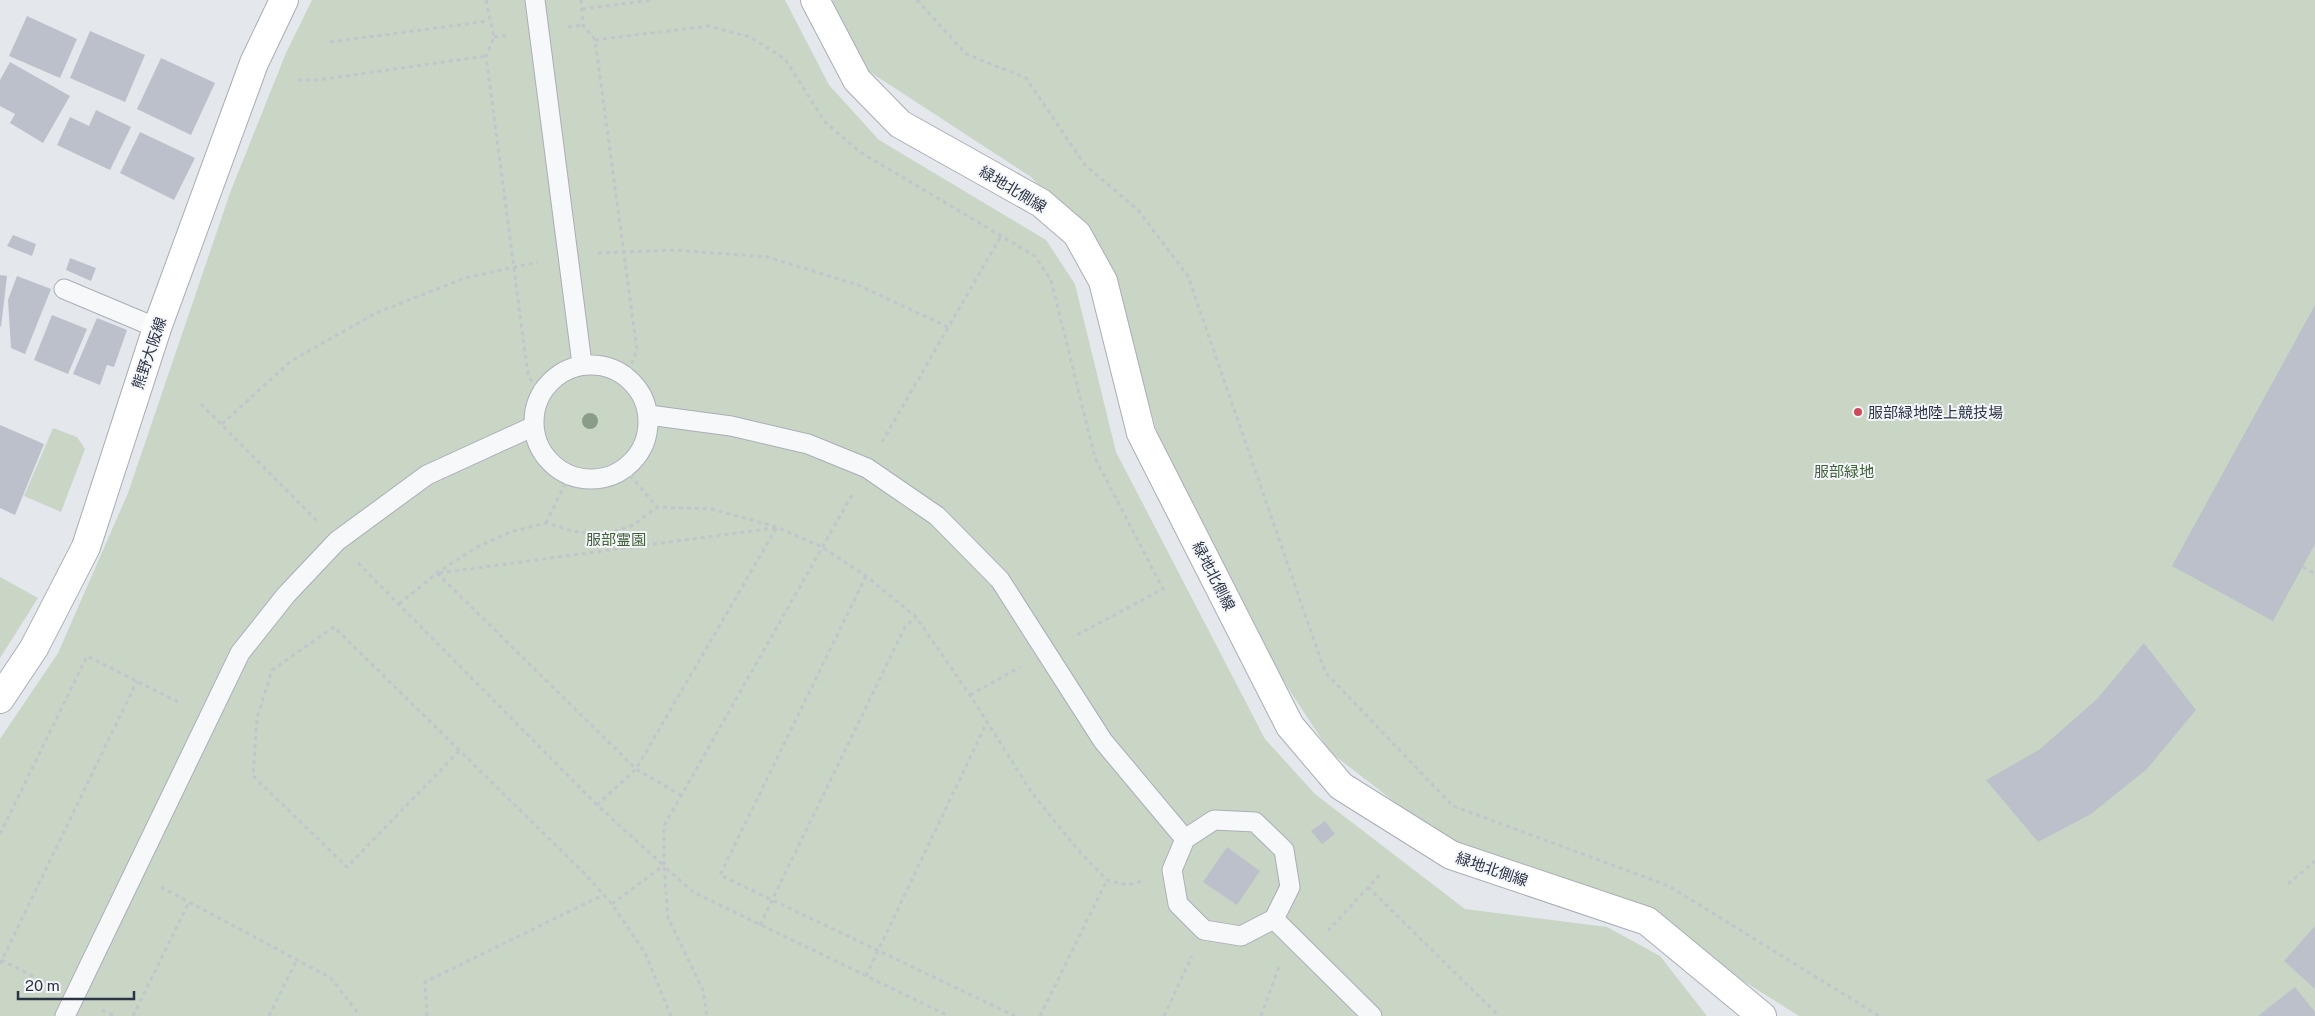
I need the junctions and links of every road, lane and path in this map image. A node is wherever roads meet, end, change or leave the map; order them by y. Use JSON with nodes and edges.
{"nodes":[{"id":1,"x":284,"y":0,"type":"edge"},
{"id":2,"x":486,"y":0,"type":"edge"},
{"id":3,"x":535,"y":0,"type":"edge"},
{"id":4,"x":581,"y":0,"type":"edge"},
{"id":5,"x":653,"y":0,"type":"edge"},
{"id":6,"x":815,"y":0,"type":"edge"},
{"id":7,"x":917,"y":0,"type":"edge"},
{"id":8,"x":582,"y":9,"type":"junction"},
{"id":9,"x":489,"y":21,"type":"junction"},
{"id":10,"x":595,"y":40,"type":"junction"},
{"id":11,"x":330,"y":42,"type":"dead end"},
{"id":12,"x":486,"y":56,"type":"junction"},
{"id":13,"x":298,"y":80,"type":"dead end"},
{"id":14,"x":1001,"y":236,"type":"junction"},
{"id":15,"x":64,"y":289,"type":"dead end"},
{"id":16,"x":158,"y":328,"type":"junction"},
{"id":17,"x":582,"y":364,"type":"junction"},
{"id":18,"x":627,"y":376,"type":"junction"},
{"id":19,"x":540,"y":394,"type":"junction"},
{"id":20,"x":201,"y":404,"type":"dead end"},
{"id":21,"x":649,"y":415,"type":"junction"},
{"id":22,"x":532,"y":427,"type":"junction"},
{"id":23,"x":867,"y":468,"type":"junction"},
{"id":24,"x":625,"y":470,"type":"junction"},
{"id":25,"x":569,"y":476,"type":"junction"},
{"id":26,"x":657,"y":507,"type":"junction"},
{"id":27,"x":546,"y":522,"type":"junction"},
{"id":28,"x":777,"y":527,"type":"junction"},
{"id":29,"x":606,"y":534,"type":"junction"},
{"id":30,"x":337,"y":541,"type":"junction"},
{"id":31,"x":822,"y":548,"type":"junction"},
{"id":32,"x":607,"y":549,"type":"junction"},
{"id":33,"x":2302,"y":567,"type":"dead end"},
{"id":34,"x":437,"y":573,"type":"junction"},
{"id":35,"x":2315,"y":574,"type":"edge"},
{"id":36,"x":866,"y":576,"type":"junction"},
{"id":37,"x":399,"y":604,"type":"junction"},
{"id":38,"x":916,"y":617,"type":"junction"},
{"id":39,"x":1046,"y":652,"type":"junction"},
{"id":40,"x":137,"y":681,"type":"junction"},
{"id":41,"x":970,"y":695,"type":"junction"},
{"id":42,"x":0,"y":698,"type":"edge"},
{"id":43,"x":209,"y":718,"type":"junction"},
{"id":44,"x":987,"y":722,"type":"junction"},
{"id":45,"x":459,"y":751,"type":"junction"},
{"id":46,"x":636,"y":769,"type":"junction"},
{"id":47,"x":681,"y":794,"type":"junction"},
{"id":48,"x":597,"y":805,"type":"junction"},
{"id":49,"x":0,"y":834,"type":"edge"},
{"id":50,"x":1186,"y":839,"type":"junction"},
{"id":51,"x":2315,"y":861,"type":"edge"},
{"id":52,"x":664,"y":866,"type":"junction"},
{"id":53,"x":1172,"y":870,"type":"junction"},
{"id":54,"x":1382,"y":872,"type":"dead end"},
{"id":55,"x":134,"y":873,"type":"junction"},
{"id":56,"x":1107,"y":880,"type":"junction"},
{"id":57,"x":2288,"y":884,"type":"dead end"},
{"id":58,"x":1368,"y":887,"type":"junction"},
{"id":59,"x":603,"y":895,"type":"junction"},
{"id":60,"x":772,"y":900,"type":"junction"},
{"id":61,"x":189,"y":902,"type":"junction"},
{"id":62,"x":612,"y":904,"type":"junction"},
{"id":63,"x":1274,"y":919,"type":"junction"},
{"id":64,"x":760,"y":925,"type":"junction"},
{"id":65,"x":1204,"y":930,"type":"junction"},
{"id":66,"x":1290,"y":936,"type":"junction"},
{"id":67,"x":877,"y":950,"type":"junction"},
{"id":68,"x":1308,"y":953,"type":"junction"},
{"id":69,"x":297,"y":960,"type":"junction"},
{"id":70,"x":0,"y":964,"type":"edge"},
{"id":71,"x":866,"y":976,"type":"junction"},
{"id":72,"x":66,"y":1016,"type":"edge"},
{"id":73,"x":133,"y":1016,"type":"edge"},
{"id":74,"x":269,"y":1016,"type":"edge"},
{"id":75,"x":360,"y":1016,"type":"edge"},
{"id":76,"x":427,"y":1016,"type":"edge"},
{"id":77,"x":671,"y":1016,"type":"edge"},
{"id":78,"x":707,"y":1016,"type":"edge"},
{"id":79,"x":949,"y":1016,"type":"edge"},
{"id":80,"x":1015,"y":1016,"type":"edge"},
{"id":81,"x":1040,"y":1016,"type":"edge"},
{"id":82,"x":1164,"y":1016,"type":"edge"},
{"id":83,"x":1261,"y":1016,"type":"edge"},
{"id":84,"x":1372,"y":1016,"type":"edge"},
{"id":85,"x":1499,"y":1016,"type":"edge"},
{"id":86,"x":1762,"y":1016,"type":"edge"},
{"id":87,"x":1879,"y":1016,"type":"edge"}],
"edges":[{"from":1,"to":16,"type":"street","name":"熊野大阪線"},
{"from":2,"to":9,"type":"path"},
{"from":3,"to":17,"type":"lane"},
{"from":4,"to":8,"type":"path"},
{"from":5,"to":8,"type":"path"},
{"from":6,"to":86,"type":"street","name":"緑地北側線"},
{"from":7,"to":87,"type":"path"},
{"from":8,"to":10,"type":"path"},
{"from":9,"to":11,"type":"path"},
{"from":9,"to":12,"type":"path"},
{"from":10,"to":14,"type":"path"},
{"from":10,"to":18,"type":"path"},
{"from":12,"to":13,"type":"path"},
{"from":12,"to":19,"type":"path"},
{"from":14,"to":23,"type":"path"},
{"from":14,"to":39,"type":"path"},
{"from":15,"to":16,"type":"lane"},
{"from":16,"to":42,"type":"street","name":"熊野大阪線"},
{"from":17,"to":18,"type":"lane"},
{"from":17,"to":19,"type":"lane"},
{"from":18,"to":21,"type":"lane"},
{"from":19,"to":22,"type":"lane"},
{"from":20,"to":30,"type":"path"},
{"from":21,"to":23,"type":"lane"},
{"from":21,"to":24,"type":"lane"},
{"from":22,"to":25,"type":"lane"},
{"from":22,"to":30,"type":"lane"},
{"from":23,"to":31,"type":"path"},
{"from":23,"to":39,"type":"lane"},
{"from":24,"to":25,"type":"lane"},
{"from":24,"to":26,"type":"path"},
{"from":25,"to":27,"type":"path"},
{"from":26,"to":28,"type":"path"},
{"from":26,"to":29,"type":"path"},
{"from":27,"to":29,"type":"path"},
{"from":27,"to":34,"type":"path"},
{"from":28,"to":31,"type":"path"},
{"from":28,"to":32,"type":"path"},
{"from":28,"to":46,"type":"path"},
{"from":29,"to":32,"type":"path"},
{"from":30,"to":37,"type":"path"},
{"from":30,"to":43,"type":"lane"},
{"from":31,"to":36,"type":"path"},
{"from":31,"to":47,"type":"path"},
{"from":32,"to":34,"type":"path"},
{"from":33,"to":35,"type":"path"},
{"from":34,"to":37,"type":"path"},
{"from":34,"to":46,"type":"path"},
{"from":36,"to":38,"type":"path"},
{"from":36,"to":60,"type":"path"},
{"from":37,"to":48,"type":"path"},
{"from":38,"to":41,"type":"path"},
{"from":38,"to":60,"type":"path"},
{"from":39,"to":41,"type":"path"},
{"from":39,"to":50,"type":"lane"},
{"from":40,"to":43,"type":"path"},
{"from":40,"to":49,"type":"path"},
{"from":40,"to":70,"type":"path"},
{"from":41,"to":44,"type":"path"},
{"from":43,"to":55,"type":"lane"},
{"from":44,"to":56,"type":"path"},
{"from":44,"to":67,"type":"path"},
{"from":45,"to":45,"type":"path"},
{"from":45,"to":59,"type":"path"},
{"from":46,"to":47,"type":"path"},
{"from":46,"to":48,"type":"path"},
{"from":47,"to":52,"type":"path"},
{"from":48,"to":52,"type":"path"},
{"from":50,"to":53,"type":"lane"},
{"from":50,"to":63,"type":"lane"},
{"from":51,"to":57,"type":"path"},
{"from":52,"to":62,"type":"path"},
{"from":52,"to":64,"type":"path"},
{"from":52,"to":78,"type":"path"},
{"from":53,"to":56,"type":"path"},
{"from":53,"to":65,"type":"lane"},
{"from":54,"to":58,"type":"path"},
{"from":55,"to":61,"type":"path"},
{"from":55,"to":72,"type":"lane"},
{"from":56,"to":81,"type":"path"},
{"from":58,"to":68,"type":"path"},
{"from":58,"to":85,"type":"path"},
{"from":59,"to":62,"type":"path"},
{"from":59,"to":76,"type":"path"},
{"from":60,"to":64,"type":"path"},
{"from":60,"to":67,"type":"path"},
{"from":61,"to":69,"type":"path"},
{"from":61,"to":73,"type":"path"},
{"from":62,"to":77,"type":"path"},
{"from":63,"to":65,"type":"lane"},
{"from":63,"to":66,"type":"lane"},
{"from":64,"to":71,"type":"path"},
{"from":65,"to":82,"type":"path"},
{"from":66,"to":68,"type":"lane"},
{"from":66,"to":83,"type":"path"},
{"from":67,"to":71,"type":"path"},
{"from":67,"to":80,"type":"path"},
{"from":68,"to":84,"type":"lane"},
{"from":69,"to":74,"type":"path"},
{"from":69,"to":75,"type":"path"},
{"from":71,"to":79,"type":"path"}]}
